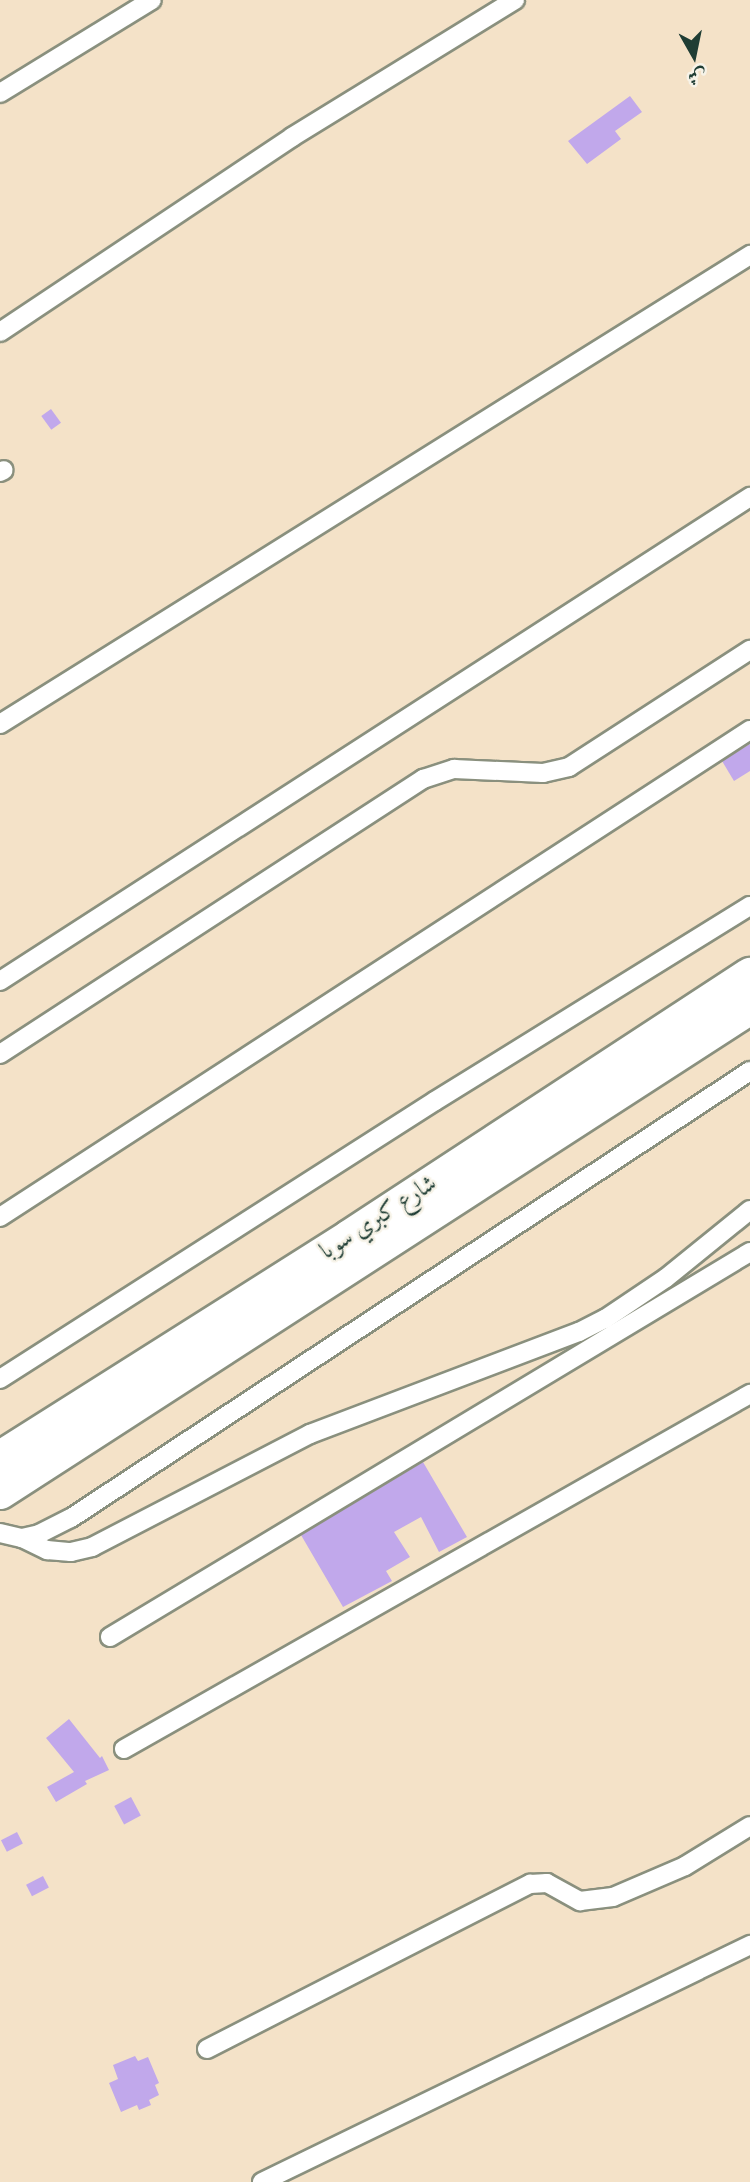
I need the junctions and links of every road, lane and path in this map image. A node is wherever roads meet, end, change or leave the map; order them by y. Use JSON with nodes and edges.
{"nodes":[{"id":1,"x":152,"y":0,"type":"edge"},
{"id":2,"x":515,"y":0,"type":"edge"},
{"id":3,"x":0,"y":93,"type":"edge"},
{"id":4,"x":750,"y":255,"type":"edge"},
{"id":5,"x":0,"y":332,"type":"edge"},
{"id":6,"x":750,"y":497,"type":"edge"},
{"id":7,"x":750,"y":650,"type":"edge"},
{"id":8,"x":0,"y":724,"type":"edge"},
{"id":9,"x":750,"y":730,"type":"edge"},
{"id":10,"x":750,"y":906,"type":"edge"},
{"id":11,"x":750,"y":974,"type":"edge"},
{"id":12,"x":0,"y":981,"type":"edge"},
{"id":13,"x":750,"y":1007,"type":"edge"},
{"id":14,"x":0,"y":1054,"type":"edge"},
{"id":15,"x":750,"y":1071,"type":"edge"},
{"id":16,"x":750,"y":1210,"type":"edge"},
{"id":17,"x":0,"y":1217,"type":"edge"},
{"id":18,"x":750,"y":1252,"type":"edge"},
{"id":19,"x":0,"y":1379,"type":"edge"},
{"id":20,"x":750,"y":1394,"type":"edge"},
{"id":21,"x":5,"y":1471,"type":"edge"},
{"id":22,"x":0,"y":1533,"type":"edge"},
{"id":23,"x":22,"y":1538,"type":"junction"},
{"id":24,"x":110,"y":1637,"type":"dead end"},
{"id":25,"x":124,"y":1749,"type":"dead end"},
{"id":26,"x":750,"y":1826,"type":"edge"},
{"id":27,"x":750,"y":1945,"type":"edge"},
{"id":28,"x":206,"y":2049,"type":"dead end"},
{"id":29,"x":262,"y":2182,"type":"edge"}],
"edges":[{"from":1,"to":3,"type":"street"},
{"from":2,"to":5,"type":"street"},
{"from":4,"to":8,"type":"street"},
{"from":6,"to":12,"type":"street"},
{"from":7,"to":14,"type":"street"},
{"from":9,"to":17,"type":"street"},
{"from":10,"to":19,"type":"street"},
{"from":11,"to":21,"type":"highway","name":"شارع كبري سوبا"},
{"from":13,"to":21,"type":"highway","name":"شارع كبري سوبا"},
{"from":15,"to":23,"type":"street"},
{"from":16,"to":23,"type":"street"},
{"from":18,"to":24,"type":"street"},
{"from":20,"to":25,"type":"street"},
{"from":22,"to":23,"type":"street"},
{"from":26,"to":28,"type":"street"},
{"from":27,"to":29,"type":"street"}]}
